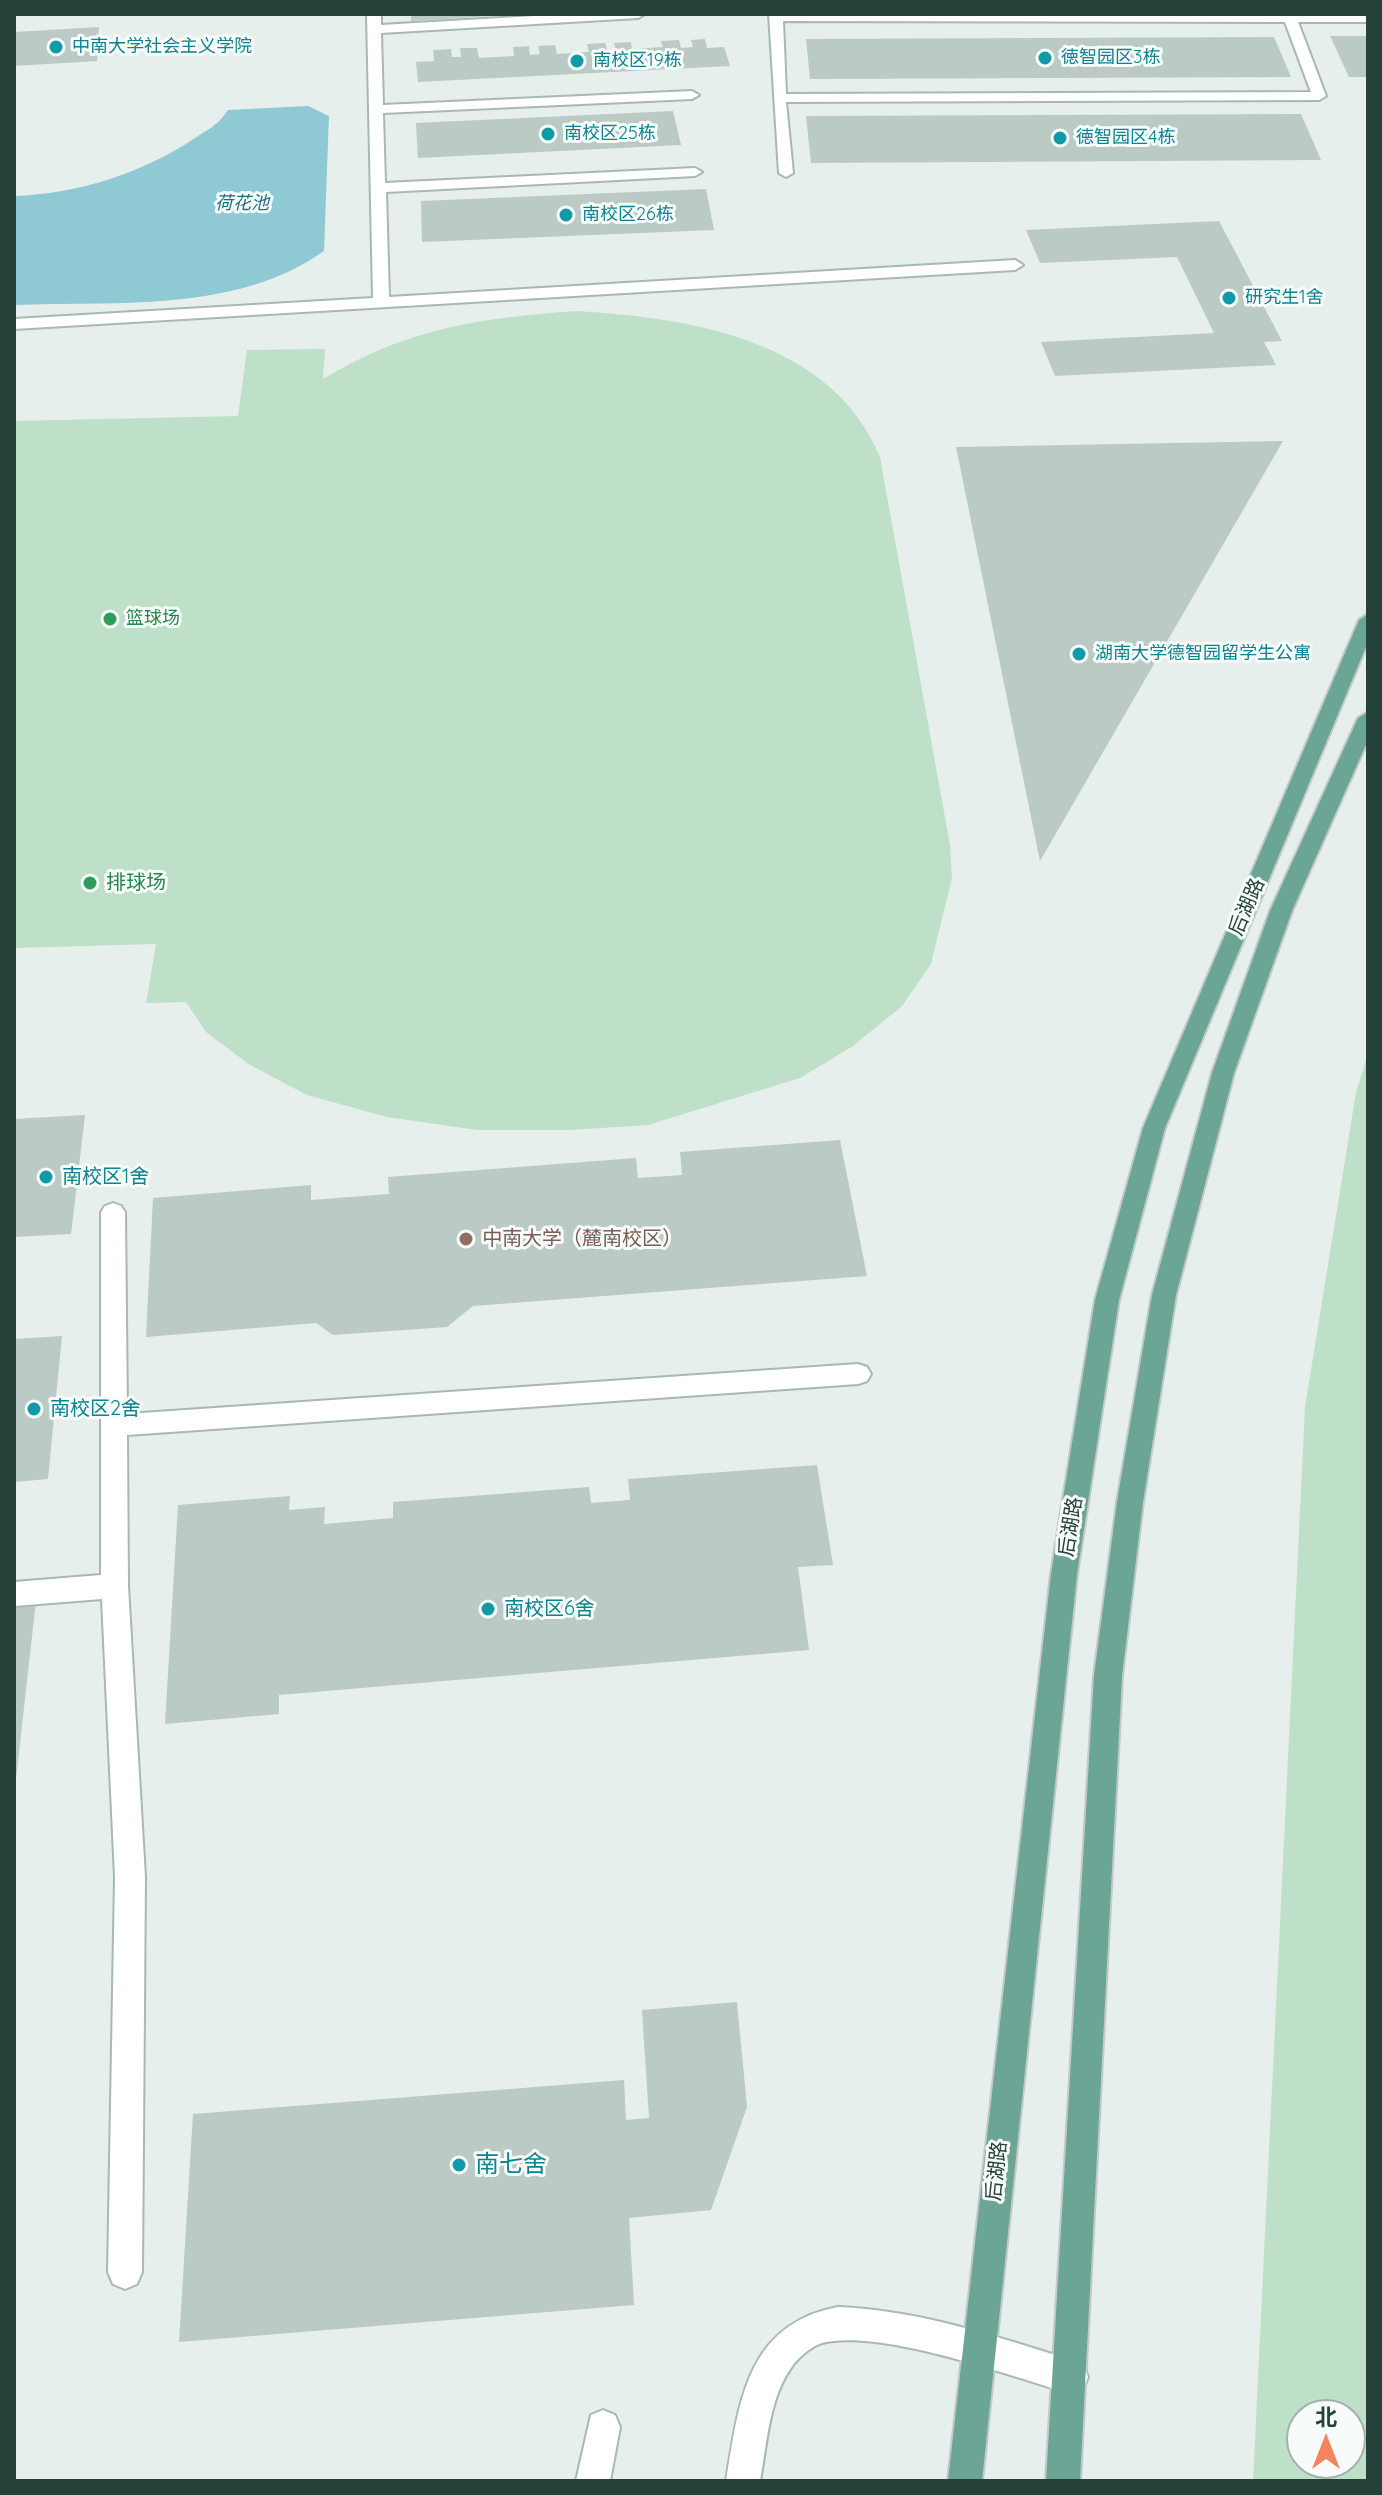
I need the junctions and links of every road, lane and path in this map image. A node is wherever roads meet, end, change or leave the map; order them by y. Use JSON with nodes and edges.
{"nodes":[{"id":1,"x":638,"y":14,"type":"edge"},
{"id":2,"x":776,"y":16,"type":"edge"},
{"id":3,"x":1290,"y":16,"type":"edge"},
{"id":4,"x":1368,"y":18,"type":"edge"},
{"id":5,"x":374,"y":22,"type":"edge"},
{"id":6,"x":692,"y":95,"type":"dead end"},
{"id":7,"x":779,"y":98,"type":"junction"},
{"id":8,"x":376,"y":109,"type":"junction"},
{"id":9,"x":695,"y":172,"type":"dead end"},
{"id":10,"x":786,"y":173,"type":"dead end"},
{"id":11,"x":378,"y":188,"type":"junction"},
{"id":12,"x":1015,"y":265,"type":"dead end"},
{"id":13,"x":381,"y":302,"type":"junction"},
{"id":14,"x":14,"y":324,"type":"edge"},
{"id":15,"x":1368,"y":620,"type":"edge"},
{"id":16,"x":1368,"y":718,"type":"edge"},
{"id":17,"x":113,"y":1212,"type":"dead end"},
{"id":18,"x":858,"y":1374,"type":"dead end"},
{"id":19,"x":115,"y":1425,"type":"junction"},
{"id":20,"x":115,"y":1586,"type":"junction"},
{"id":21,"x":14,"y":1594,"type":"edge"},
{"id":22,"x":125,"y":2272,"type":"dead end"},
{"id":23,"x":979,"y":2348,"type":"junction"},
{"id":24,"x":1071,"y":2377,"type":"junction"},
{"id":25,"x":603,"y":2427,"type":"dead end"},
{"id":26,"x":593,"y":2481,"type":"edge"},
{"id":27,"x":743,"y":2481,"type":"edge"},
{"id":28,"x":965,"y":2481,"type":"edge"},
{"id":29,"x":1063,"y":2481,"type":"edge"}],
"edges":[{"from":1,"to":5,"type":"street"},
{"from":2,"to":3,"type":"street"},
{"from":2,"to":7,"type":"street"},
{"from":3,"to":4,"type":"street"},
{"from":3,"to":7,"type":"street"},
{"from":5,"to":8,"type":"street"},
{"from":6,"to":8,"type":"street"},
{"from":7,"to":10,"type":"street"},
{"from":8,"to":11,"type":"street"},
{"from":9,"to":11,"type":"street"},
{"from":11,"to":13,"type":"street"},
{"from":12,"to":13,"type":"street"},
{"from":13,"to":14,"type":"street"},
{"from":15,"to":23,"type":"main road","name":"后湖路"},
{"from":16,"to":24,"type":"main road","name":"后湖路"},
{"from":17,"to":19,"type":"street"},
{"from":18,"to":19,"type":"street"},
{"from":19,"to":20,"type":"street"},
{"from":20,"to":21,"type":"street"},
{"from":20,"to":22,"type":"street"},
{"from":23,"to":24,"type":"street"},
{"from":23,"to":27,"type":"street"},
{"from":23,"to":28,"type":"main road","name":"后湖路"},
{"from":24,"to":29,"type":"main road","name":"后湖路"},
{"from":25,"to":26,"type":"street"}]}
